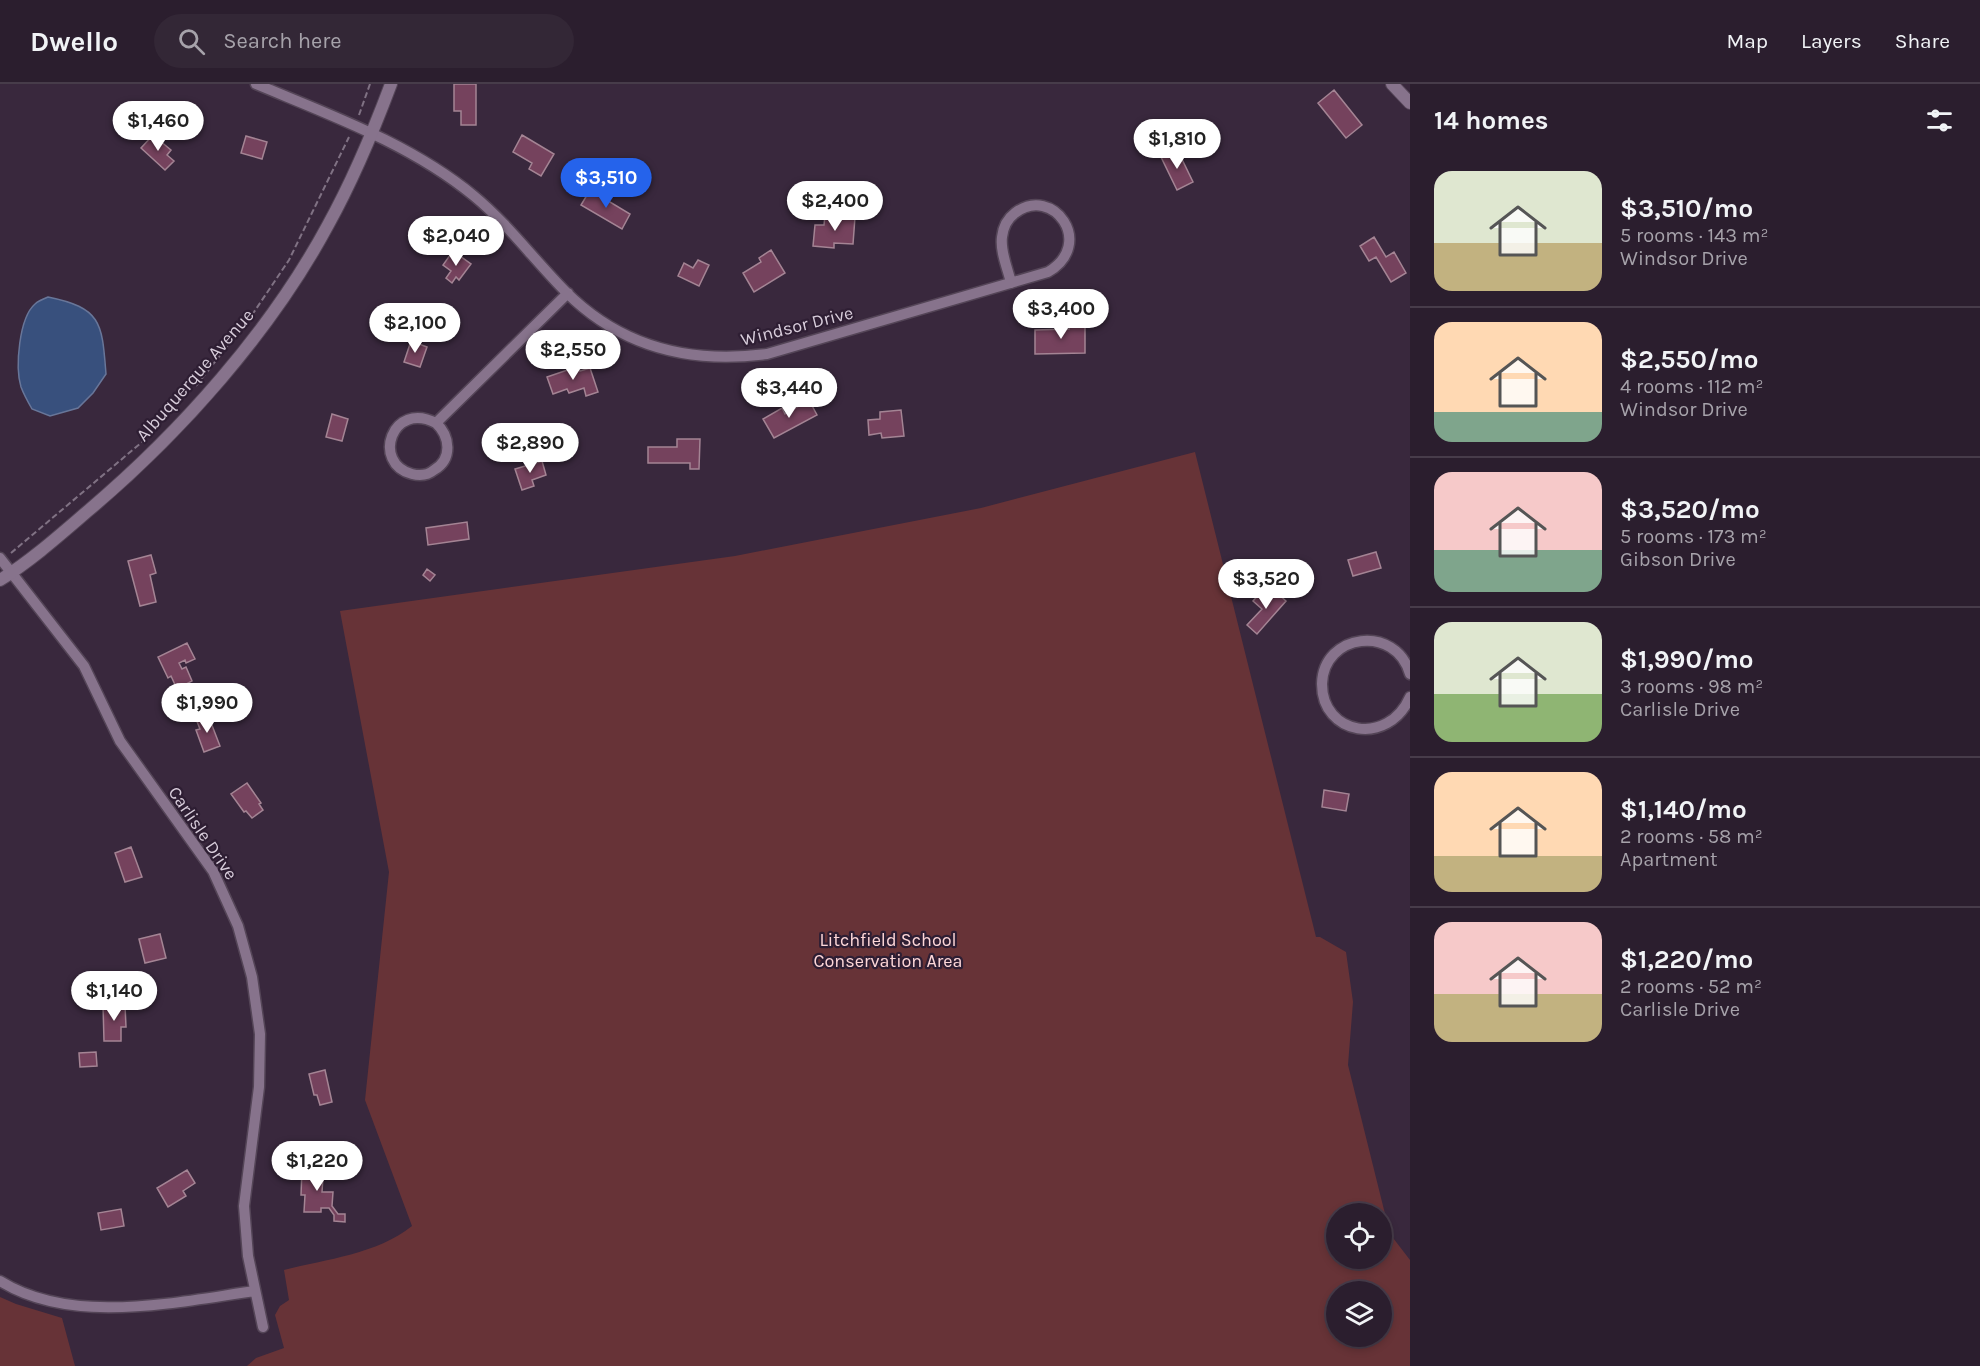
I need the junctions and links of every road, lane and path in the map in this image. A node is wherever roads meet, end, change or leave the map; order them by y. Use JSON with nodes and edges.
{"nodes":[{"id":1,"x":256,"y":84,"type":"edge"},
{"id":2,"x":370,"y":84,"type":"edge"},
{"id":3,"x":391,"y":84,"type":"edge"},
{"id":4,"x":1392,"y":84,"type":"edge"},
{"id":5,"x":1410,"y":103,"type":"edge"},
{"id":6,"x":355,"y":126,"type":"junction"},
{"id":7,"x":372,"y":135,"type":"junction"},
{"id":8,"x":1011,"y":283,"type":"junction"},
{"id":9,"x":568,"y":293,"type":"junction"},
{"id":10,"x":193,"y":389,"type":"dead end"},
{"id":11,"x":436,"y":423,"type":"junction"},
{"id":12,"x":146,"y":439,"type":"dead end"},
{"id":13,"x":1,"y":559,"type":"edge"},
{"id":14,"x":11,"y":573,"type":"junction"},
{"id":15,"x":0,"y":580,"type":"edge"},
{"id":16,"x":1410,"y":672,"type":"edge"},
{"id":17,"x":1410,"y":697,"type":"edge"},
{"id":18,"x":0,"y":1281,"type":"edge"},
{"id":19,"x":255,"y":1291,"type":"junction"},
{"id":20,"x":263,"y":1327,"type":"dead end"}],
"edges":[{"from":1,"to":6,"type":"street","name":"Windsor Drive"},
{"from":2,"to":6,"type":"path"},
{"from":3,"to":7,"type":"street","name":"Albuquerque Avenue"},
{"from":4,"to":5,"type":"street"},
{"from":6,"to":7,"type":"street","name":"Windsor Drive"},
{"from":6,"to":10,"type":"path"},
{"from":7,"to":9,"type":"street","name":"Windsor Drive"},
{"from":7,"to":14,"type":"street","name":"Albuquerque Avenue"},
{"from":8,"to":8,"type":"street","name":"Windsor Drive"},
{"from":8,"to":9,"type":"street","name":"Windsor Drive"},
{"from":9,"to":11,"type":"street"},
{"from":11,"to":11,"type":"street"},
{"from":12,"to":13,"type":"path"},
{"from":13,"to":14,"type":"street","name":"Carlisle Drive"},
{"from":14,"to":15,"type":"street","name":"Albuquerque Avenue"},
{"from":14,"to":19,"type":"street","name":"Carlisle Drive"},
{"from":16,"to":17,"type":"street"},
{"from":18,"to":19,"type":"street"},
{"from":19,"to":20,"type":"street","name":"Carlisle Drive"}]}
